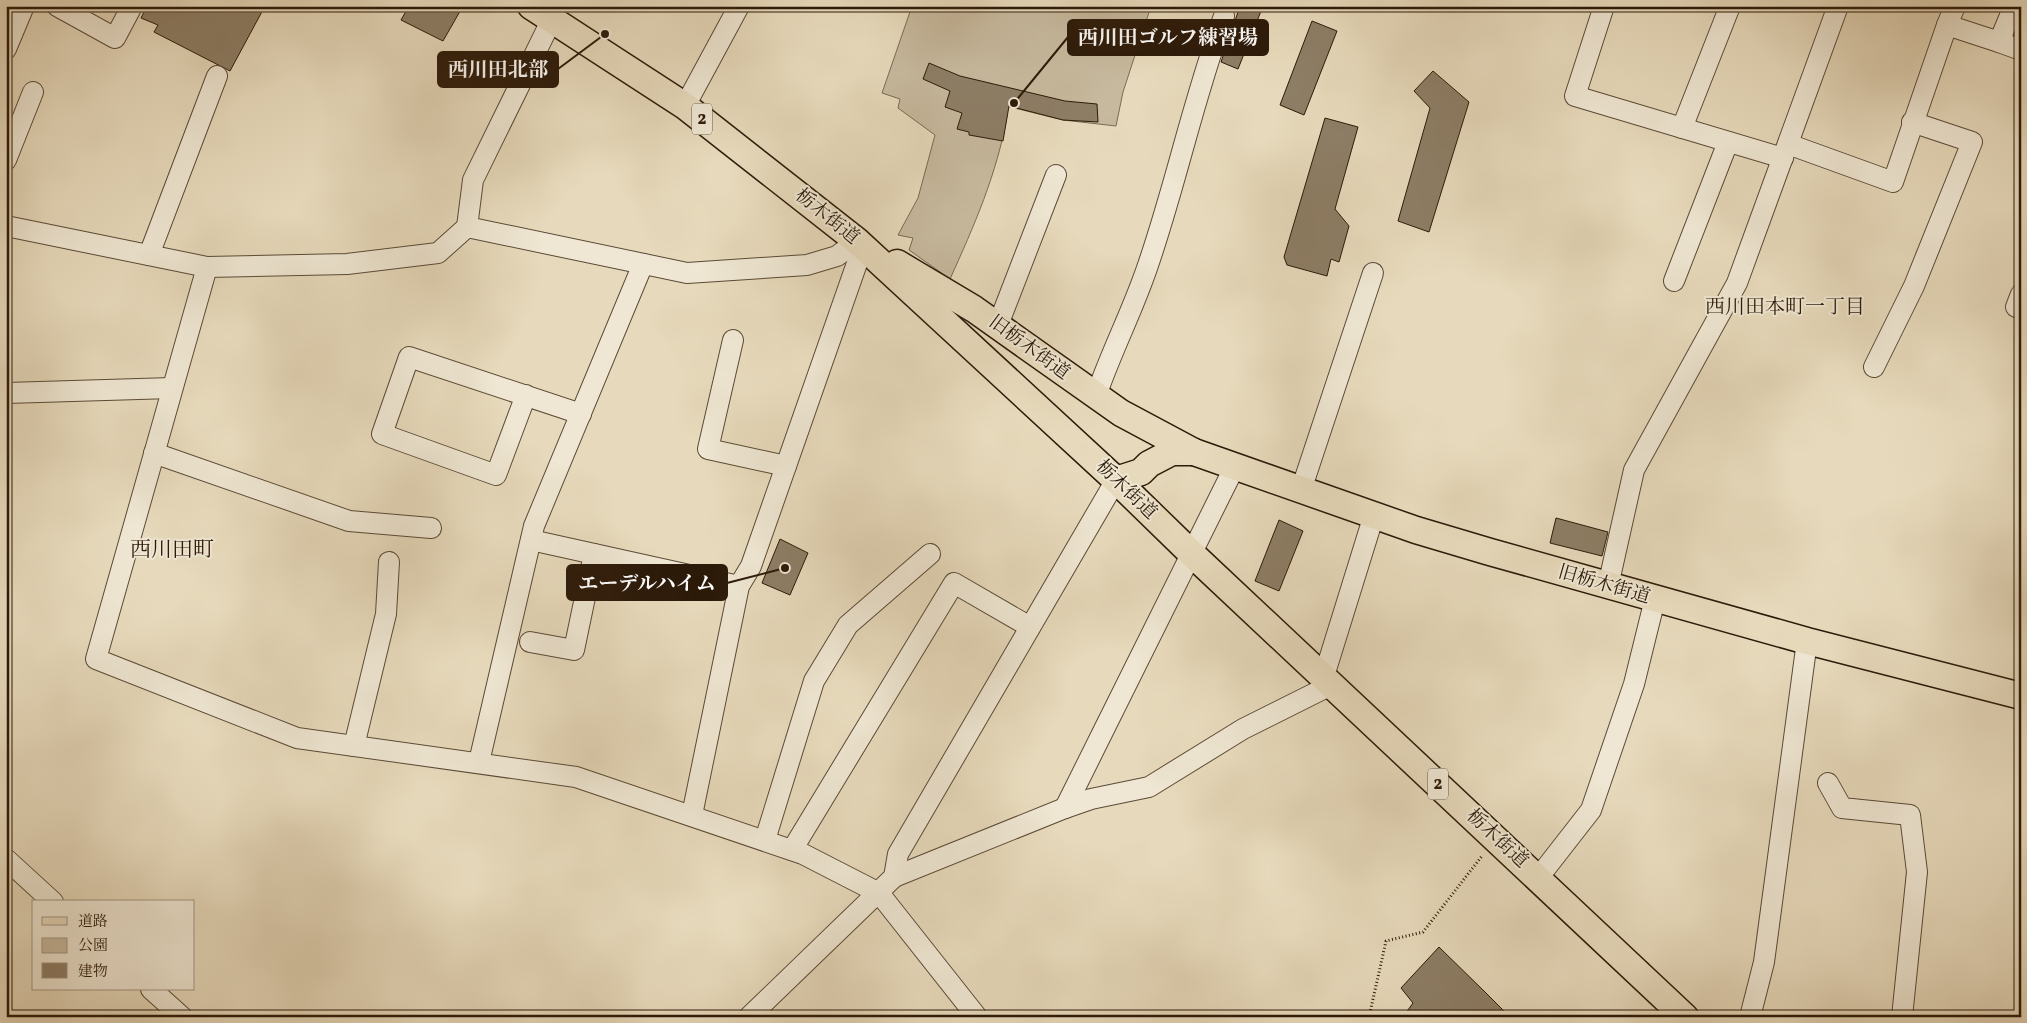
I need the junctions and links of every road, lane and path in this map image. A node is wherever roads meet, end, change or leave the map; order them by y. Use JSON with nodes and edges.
{"nodes":[{"id":1,"x":24,"y":6,"type":"edge"},
{"id":2,"x":57,"y":6,"type":"edge"},
{"id":3,"x":132,"y":6,"type":"edge"},
{"id":4,"x":739,"y":6,"type":"edge"},
{"id":5,"x":1604,"y":6,"type":"edge"},
{"id":6,"x":1730,"y":6,"type":"edge"},
{"id":7,"x":1838,"y":6,"type":"edge"},
{"id":8,"x":1955,"y":6,"type":"edge"},
{"id":9,"x":2014,"y":6,"type":"edge"},
{"id":10,"x":541,"y":12,"type":"edge"},
{"id":11,"x":1224,"y":16,"type":"dead end"},
{"id":12,"x":1947,"y":25,"type":"junction"},
{"id":13,"x":1999,"y":42,"type":"junction"},
{"id":14,"x":6,"y":49,"type":"edge"},
{"id":15,"x":2021,"y":50,"type":"edge"},
{"id":16,"x":217,"y":76,"type":"dead end"},
{"id":17,"x":33,"y":92,"type":"dead end"},
{"id":18,"x":685,"y":106,"type":"junction"},
{"id":19,"x":1912,"y":122,"type":"junction"},
{"id":20,"x":1682,"y":128,"type":"junction"},
{"id":21,"x":1728,"y":142,"type":"junction"},
{"id":22,"x":1785,"y":151,"type":"junction"},
{"id":23,"x":6,"y":160,"type":"edge"},
{"id":24,"x":1056,"y":174,"type":"dead end"},
{"id":25,"x":6,"y":226,"type":"edge"},
{"id":26,"x":467,"y":227,"type":"junction"},
{"id":27,"x":860,"y":243,"type":"junction"},
{"id":28,"x":149,"y":255,"type":"junction"},
{"id":29,"x":643,"y":264,"type":"junction"},
{"id":30,"x":207,"y":267,"type":"junction"},
{"id":31,"x":1373,"y":274,"type":"dead end"},
{"id":32,"x":1674,"y":281,"type":"dead end"},
{"id":33,"x":998,"y":325,"type":"junction"},
{"id":34,"x":734,"y":340,"type":"dead end"},
{"id":35,"x":1874,"y":367,"type":"dead end"},
{"id":36,"x":172,"y":388,"type":"junction"},
{"id":37,"x":6,"y":393,"type":"edge"},
{"id":38,"x":526,"y":395,"type":"junction"},
{"id":39,"x":1096,"y":396,"type":"junction"},
{"id":40,"x":581,"y":414,"type":"junction"},
{"id":41,"x":1183,"y":452,"type":"junction"},
{"id":42,"x":154,"y":453,"type":"junction"},
{"id":43,"x":786,"y":466,"type":"junction"},
{"id":44,"x":1235,"y":466,"type":"junction"},
{"id":45,"x":1116,"y":480,"type":"junction"},
{"id":46,"x":1301,"y":490,"type":"junction"},
{"id":47,"x":1151,"y":513,"type":"junction"},
{"id":48,"x":1374,"y":515,"type":"junction"},
{"id":49,"x":431,"y":528,"type":"dead end"},
{"id":50,"x":531,"y":540,"type":"junction"},
{"id":51,"x":1191,"y":553,"type":"junction"},
{"id":52,"x":594,"y":554,"type":"junction"},
{"id":53,"x":930,"y":554,"type":"dead end"},
{"id":54,"x":389,"y":562,"type":"dead end"},
{"id":55,"x":739,"y":586,"type":"junction"},
{"id":56,"x":1608,"y":586,"type":"junction"},
{"id":57,"x":1656,"y":599,"type":"junction"},
{"id":58,"x":1030,"y":627,"type":"junction"},
{"id":59,"x":1807,"y":641,"type":"junction"},
{"id":60,"x":530,"y":642,"type":"dead end"},
{"id":61,"x":1329,"y":680,"type":"junction"},
{"id":62,"x":2021,"y":696,"type":"edge"},
{"id":63,"x":354,"y":746,"type":"junction"},
{"id":64,"x":479,"y":762,"type":"junction"},
{"id":65,"x":1828,"y":783,"type":"dead end"},
{"id":66,"x":1065,"y":808,"type":"junction"},
{"id":67,"x":692,"y":815,"type":"junction"},
{"id":68,"x":1496,"y":838,"type":"junction"},
{"id":69,"x":765,"y":840,"type":"junction"},
{"id":70,"x":792,"y":850,"type":"junction"},
{"id":71,"x":6,"y":860,"type":"edge"},
{"id":72,"x":894,"y":877,"type":"junction"},
{"id":73,"x":1538,"y":878,"type":"junction"},
{"id":74,"x":879,"y":893,"type":"junction"},
{"id":75,"x":51,"y":900,"type":"edge"},
{"id":76,"x":152,"y":990,"type":"edge"},
{"id":77,"x":182,"y":1017,"type":"edge"},
{"id":78,"x":749,"y":1017,"type":"edge"},
{"id":79,"x":977,"y":1017,"type":"edge"},
{"id":80,"x":1369,"y":1017,"type":"edge"},
{"id":81,"x":1685,"y":1017,"type":"edge"},
{"id":82,"x":1750,"y":1017,"type":"edge"},
{"id":83,"x":1902,"y":1017,"type":"edge"}],
"edges":[{"from":1,"to":14,"type":"street"},
{"from":2,"to":3,"type":"street"},
{"from":4,"to":18,"type":"street"},
{"from":5,"to":20,"type":"street"},
{"from":6,"to":20,"type":"street"},
{"from":7,"to":22,"type":"street"},
{"from":8,"to":12,"type":"street"},
{"from":9,"to":13,"type":"street"},
{"from":10,"to":18,"type":"main road","name":"栃木街道","number":"2"},
{"from":10,"to":26,"type":"street"},
{"from":11,"to":39,"type":"street"},
{"from":12,"to":13,"type":"street"},
{"from":12,"to":19,"type":"street"},
{"from":13,"to":15,"type":"street"},
{"from":16,"to":28,"type":"street"},
{"from":17,"to":23,"type":"street"},
{"from":18,"to":27,"type":"main road","name":"栃木街道","number":"2"},
{"from":19,"to":22,"type":"street"},
{"from":19,"to":35,"type":"street"},
{"from":20,"to":21,"type":"street"},
{"from":21,"to":22,"type":"street"},
{"from":21,"to":32,"type":"street"},
{"from":22,"to":56,"type":"street"},
{"from":24,"to":33,"type":"street"},
{"from":25,"to":28,"type":"street"},
{"from":26,"to":29,"type":"street"},
{"from":26,"to":30,"type":"street"},
{"from":27,"to":29,"type":"street"},
{"from":27,"to":33,"type":"main road","name":"旧栃木街道"},
{"from":27,"to":43,"type":"street"},
{"from":27,"to":45,"type":"main road","name":"栃木街道","number":"2"},
{"from":28,"to":30,"type":"street"},
{"from":29,"to":40,"type":"street"},
{"from":30,"to":36,"type":"street"},
{"from":31,"to":46,"type":"street"},
{"from":33,"to":39,"type":"main road","name":"旧栃木街道"},
{"from":33,"to":41,"type":"main road"},
{"from":34,"to":43,"type":"street"},
{"from":36,"to":37,"type":"street"},
{"from":36,"to":42,"type":"street"},
{"from":38,"to":38,"type":"street"},
{"from":38,"to":40,"type":"street"},
{"from":39,"to":41,"type":"main road","name":"旧栃木街道"},
{"from":40,"to":50,"type":"street"},
{"from":41,"to":44,"type":"main road","name":"旧栃木街道"},
{"from":41,"to":45,"type":"main road"},
{"from":41,"to":47,"type":"main road"},
{"from":42,"to":49,"type":"street"},
{"from":42,"to":63,"type":"street"},
{"from":43,"to":55,"type":"street"},
{"from":44,"to":46,"type":"main road","name":"旧栃木街道"},
{"from":44,"to":51,"type":"street"},
{"from":45,"to":47,"type":"main road","name":"栃木街道","number":"2"},
{"from":45,"to":58,"type":"street"},
{"from":46,"to":48,"type":"main road","name":"旧栃木街道"},
{"from":47,"to":51,"type":"main road","name":"栃木街道","number":"2"},
{"from":48,"to":56,"type":"main road","name":"旧栃木街道"},
{"from":48,"to":61,"type":"street"},
{"from":50,"to":52,"type":"street"},
{"from":50,"to":64,"type":"street"},
{"from":51,"to":61,"type":"main road","name":"栃木街道","number":"2"},
{"from":51,"to":66,"type":"street"},
{"from":52,"to":55,"type":"street"},
{"from":52,"to":60,"type":"street"},
{"from":53,"to":69,"type":"street"},
{"from":54,"to":63,"type":"street"},
{"from":55,"to":67,"type":"street"},
{"from":56,"to":57,"type":"main road","name":"旧栃木街道"},
{"from":57,"to":59,"type":"main road","name":"旧栃木街道"},
{"from":57,"to":73,"type":"street"},
{"from":58,"to":70,"type":"street"},
{"from":58,"to":72,"type":"street"},
{"from":59,"to":62,"type":"main road","name":"旧栃木街道"},
{"from":59,"to":82,"type":"street"},
{"from":61,"to":66,"type":"street"},
{"from":61,"to":68,"type":"main road","name":"栃木街道","number":"2"},
{"from":63,"to":64,"type":"street"},
{"from":64,"to":67,"type":"street"},
{"from":65,"to":83,"type":"street"},
{"from":66,"to":72,"type":"street"},
{"from":67,"to":69,"type":"street"},
{"from":68,"to":73,"type":"main road","name":"栃木街道","number":"2"},
{"from":68,"to":80,"type":"path"},
{"from":69,"to":70,"type":"street"},
{"from":70,"to":74,"type":"street"},
{"from":71,"to":75,"type":"street"},
{"from":72,"to":74,"type":"street"},
{"from":73,"to":81,"type":"main road","name":"栃木街道","number":"2"},
{"from":74,"to":78,"type":"street"},
{"from":74,"to":79,"type":"street"},
{"from":76,"to":77,"type":"street"}]}
